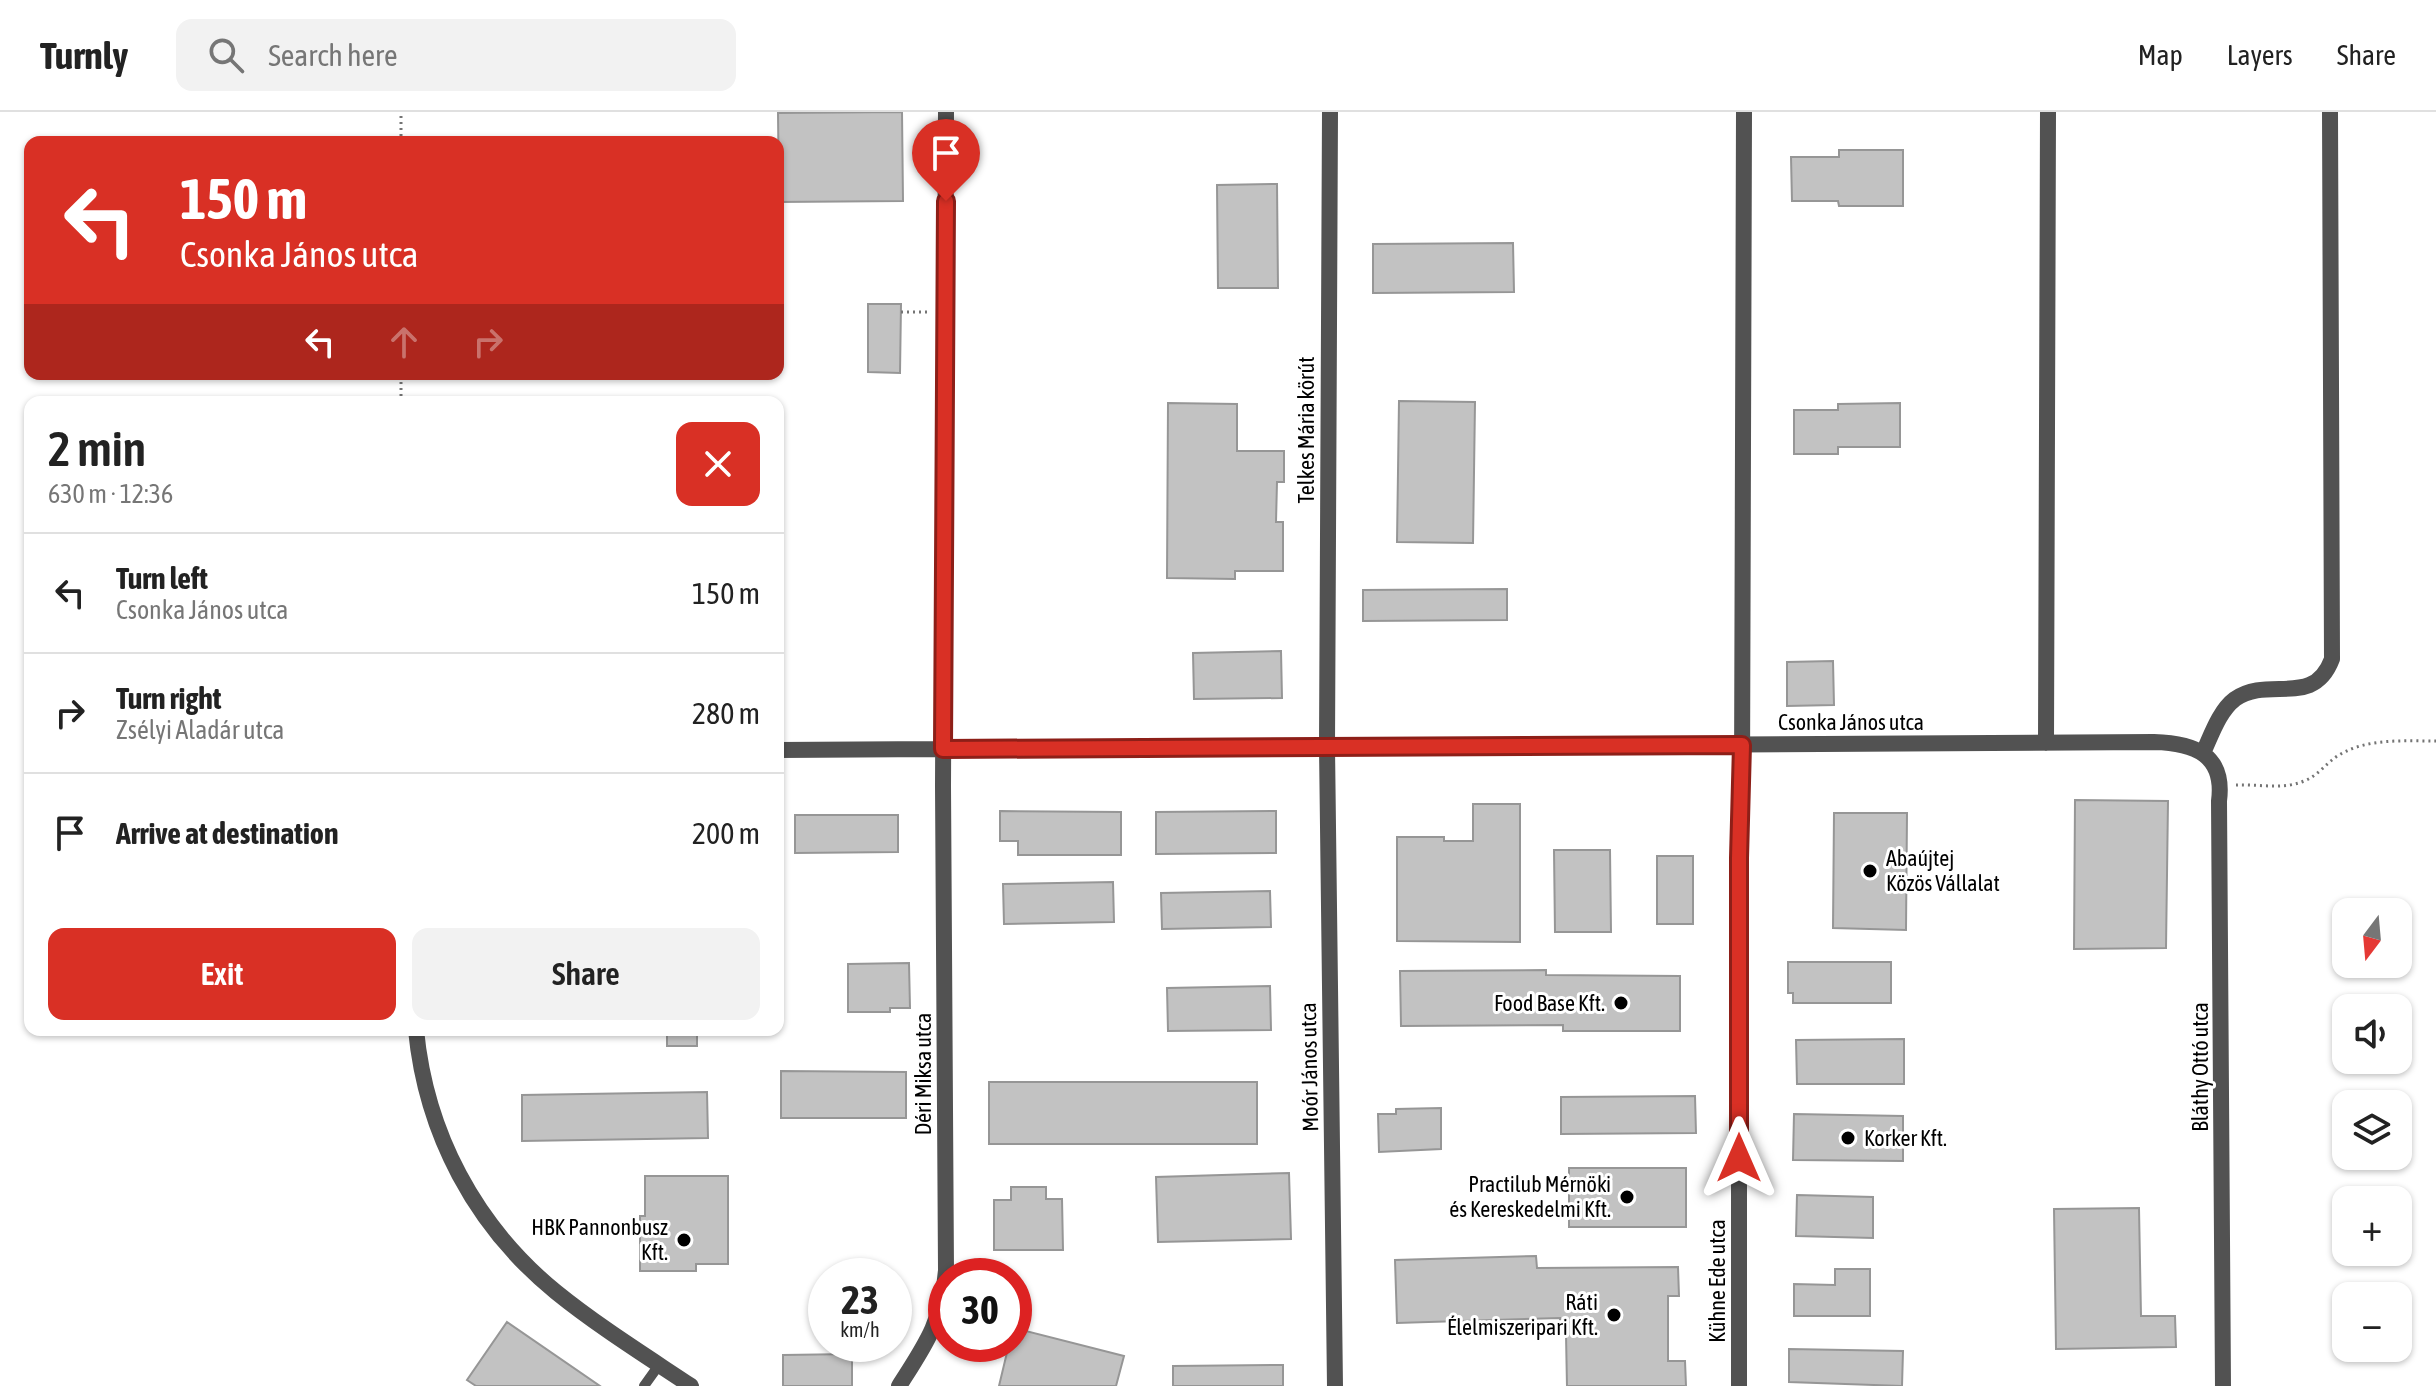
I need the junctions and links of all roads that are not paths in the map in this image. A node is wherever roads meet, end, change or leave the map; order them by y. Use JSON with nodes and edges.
{"nodes":[{"id":1,"x":946,"y":112,"type":"edge"},
{"id":2,"x":1330,"y":112,"type":"edge"},
{"id":3,"x":1744,"y":112,"type":"edge"},
{"id":4,"x":2048,"y":112,"type":"edge"},
{"id":5,"x":2330,"y":112,"type":"edge"},
{"id":6,"x":2046,"y":743,"type":"junction"},
{"id":7,"x":1742,"y":745,"type":"junction"},
{"id":8,"x":1327,"y":747,"type":"junction"},
{"id":9,"x":943,"y":749,"type":"junction"},
{"id":10,"x":784,"y":750,"type":"edge"},
{"id":11,"x":2203,"y":753,"type":"junction"},
{"id":12,"x":417,"y":1036,"type":"edge"},
{"id":13,"x":659,"y":1365,"type":"junction"},
{"id":14,"x":644,"y":1386,"type":"edge"},
{"id":15,"x":691,"y":1386,"type":"edge"},
{"id":16,"x":899,"y":1386,"type":"edge"},
{"id":17,"x":1335,"y":1386,"type":"edge"},
{"id":18,"x":1739,"y":1386,"type":"edge"},
{"id":19,"x":2223,"y":1386,"type":"edge"}],
"edges":[{"from":1,"to":9,"type":"street","name":"Déri Miksa utca"},
{"from":2,"to":8,"type":"street","name":"Telkes Mária körút"},
{"from":3,"to":7,"type":"street"},
{"from":4,"to":6,"type":"street"},
{"from":5,"to":11,"type":"street"},
{"from":6,"to":7,"type":"street","name":"Csonka János utca"},
{"from":6,"to":11,"type":"street","name":"Csonka János utca"},
{"from":7,"to":8,"type":"street","name":"Csonka János utca"},
{"from":7,"to":18,"type":"street","name":"Kühne Ede utca"},
{"from":8,"to":9,"type":"street","name":"Csonka János utca"},
{"from":8,"to":17,"type":"street","name":"Moór János utca"},
{"from":9,"to":10,"type":"street","name":"Csonka János utca"},
{"from":9,"to":16,"type":"street","name":"Déri Miksa utca"},
{"from":11,"to":19,"type":"street","name":"Bláthy Ottó utca"},
{"from":12,"to":13,"type":"street"},
{"from":13,"to":14,"type":"lane"},
{"from":13,"to":15,"type":"street"}]}
